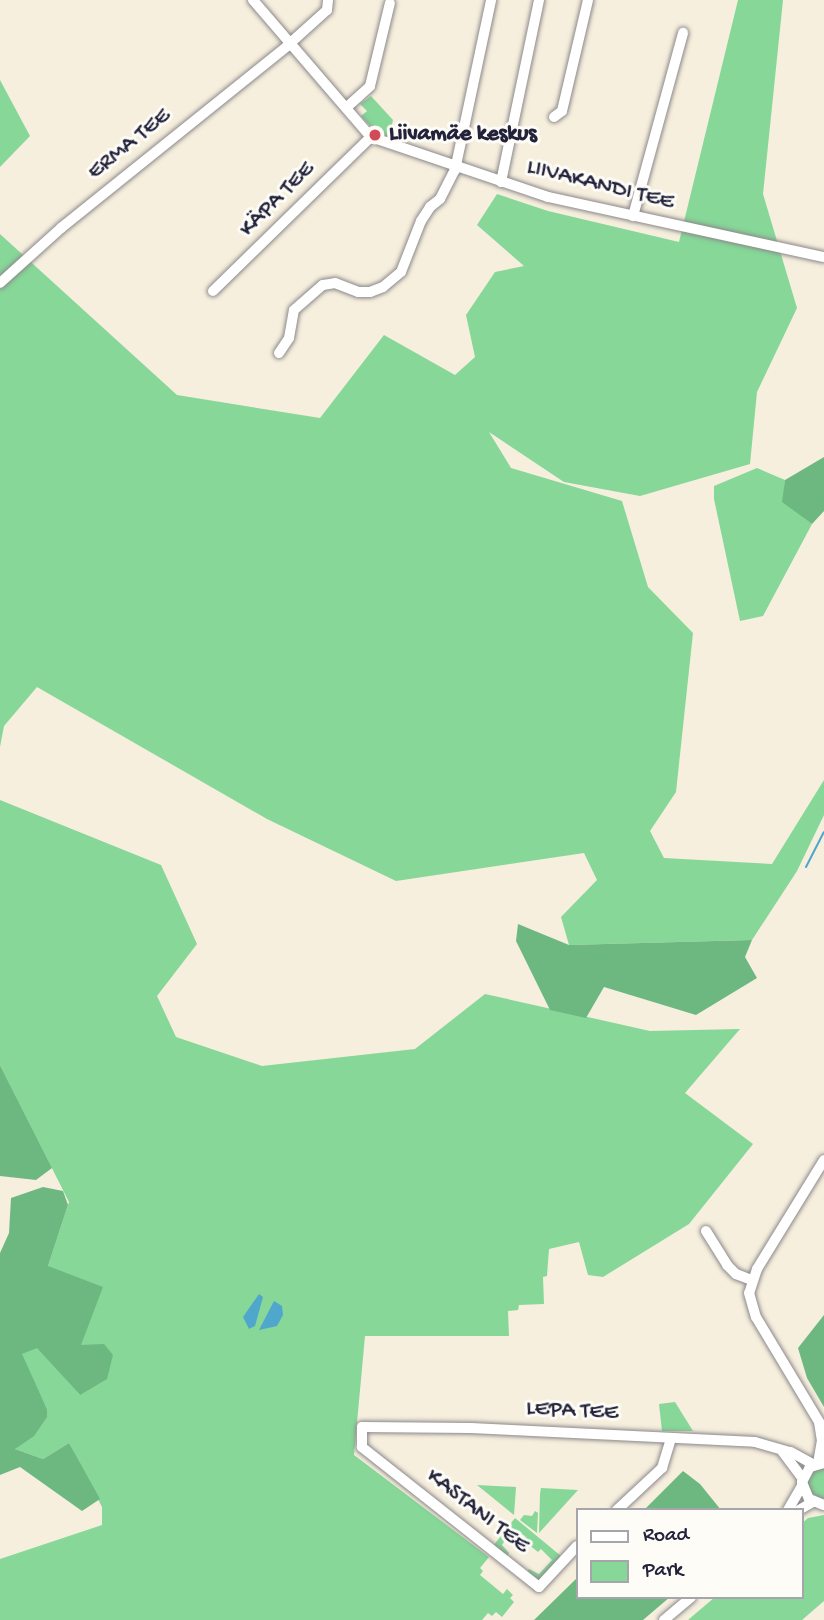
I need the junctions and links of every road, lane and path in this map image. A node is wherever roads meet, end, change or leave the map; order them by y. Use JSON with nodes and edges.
{"nodes":[{"id":1,"x":253,"y":0,"type":"edge"},
{"id":2,"x":328,"y":0,"type":"edge"},
{"id":3,"x":491,"y":0,"type":"edge"},
{"id":4,"x":539,"y":0,"type":"edge"},
{"id":5,"x":588,"y":0,"type":"edge"},
{"id":6,"x":390,"y":3,"type":"dead end"},
{"id":7,"x":683,"y":33,"type":"dead end"},
{"id":8,"x":289,"y":43,"type":"junction"},
{"id":9,"x":347,"y":107,"type":"junction"},
{"id":10,"x":554,"y":117,"type":"dead end"},
{"id":11,"x":371,"y":137,"type":"junction"},
{"id":12,"x":456,"y":167,"type":"junction"},
{"id":13,"x":501,"y":182,"type":"junction"},
{"id":14,"x":633,"y":216,"type":"junction"},
{"id":15,"x":824,"y":257,"type":"edge"},
{"id":16,"x":0,"y":283,"type":"edge"},
{"id":17,"x":213,"y":291,"type":"dead end"},
{"id":18,"x":279,"y":353,"type":"dead end"},
{"id":19,"x":824,"y":1160,"type":"edge"},
{"id":20,"x":706,"y":1231,"type":"dead end"},
{"id":21,"x":752,"y":1280,"type":"junction"},
{"id":22,"x":822,"y":1425,"type":"edge"},
{"id":23,"x":362,"y":1427,"type":"joint"},
{"id":24,"x":671,"y":1438,"type":"junction"},
{"id":25,"x":780,"y":1449,"type":"junction"},
{"id":26,"x":819,"y":1463,"type":"edge"},
{"id":27,"x":802,"y":1482,"type":"junction"},
{"id":28,"x":819,"y":1503,"type":"edge"},
{"id":29,"x":619,"y":1508,"type":"edge"},
{"id":30,"x":789,"y":1508,"type":"edge"},
{"id":31,"x":576,"y":1547,"type":"edge"},
{"id":32,"x":689,"y":1599,"type":"edge"},
{"id":33,"x":664,"y":1620,"type":"edge"}],
"edges":[{"from":1,"to":8,"type":"street"},
{"from":2,"to":8,"type":"street","name":"ERMA TEE"},
{"from":3,"to":12,"type":"street"},
{"from":4,"to":13,"type":"street"},
{"from":5,"to":10,"type":"street"},
{"from":6,"to":9,"type":"street"},
{"from":7,"to":14,"type":"street"},
{"from":8,"to":9,"type":"street"},
{"from":8,"to":16,"type":"street","name":"ERMA TEE"},
{"from":9,"to":11,"type":"street"},
{"from":11,"to":12,"type":"street","name":"LIIVAKANDI TEE"},
{"from":11,"to":17,"type":"street","name":"KÄPA TEE"},
{"from":12,"to":13,"type":"street","name":"LIIVAKANDI TEE"},
{"from":12,"to":18,"type":"street"},
{"from":13,"to":14,"type":"street","name":"LIIVAKANDI TEE"},
{"from":14,"to":15,"type":"street","name":"LIIVAKANDI TEE"},
{"from":19,"to":21,"type":"street"},
{"from":20,"to":21,"type":"street"},
{"from":21,"to":22,"type":"street"},
{"from":22,"to":26,"type":"street"},
{"from":23,"to":24,"type":"street","name":"LEPA TEE"},
{"from":23,"to":31,"type":"street","name":"KASTANI TEE"},
{"from":24,"to":25,"type":"street","name":"LEPA TEE"},
{"from":24,"to":29,"type":"street"},
{"from":25,"to":26,"type":"street","name":"LEPA TEE"},
{"from":25,"to":27,"type":"street"},
{"from":26,"to":27,"type":"street"},
{"from":27,"to":28,"type":"street"},
{"from":27,"to":30,"type":"street"},
{"from":32,"to":33,"type":"street"}]}
